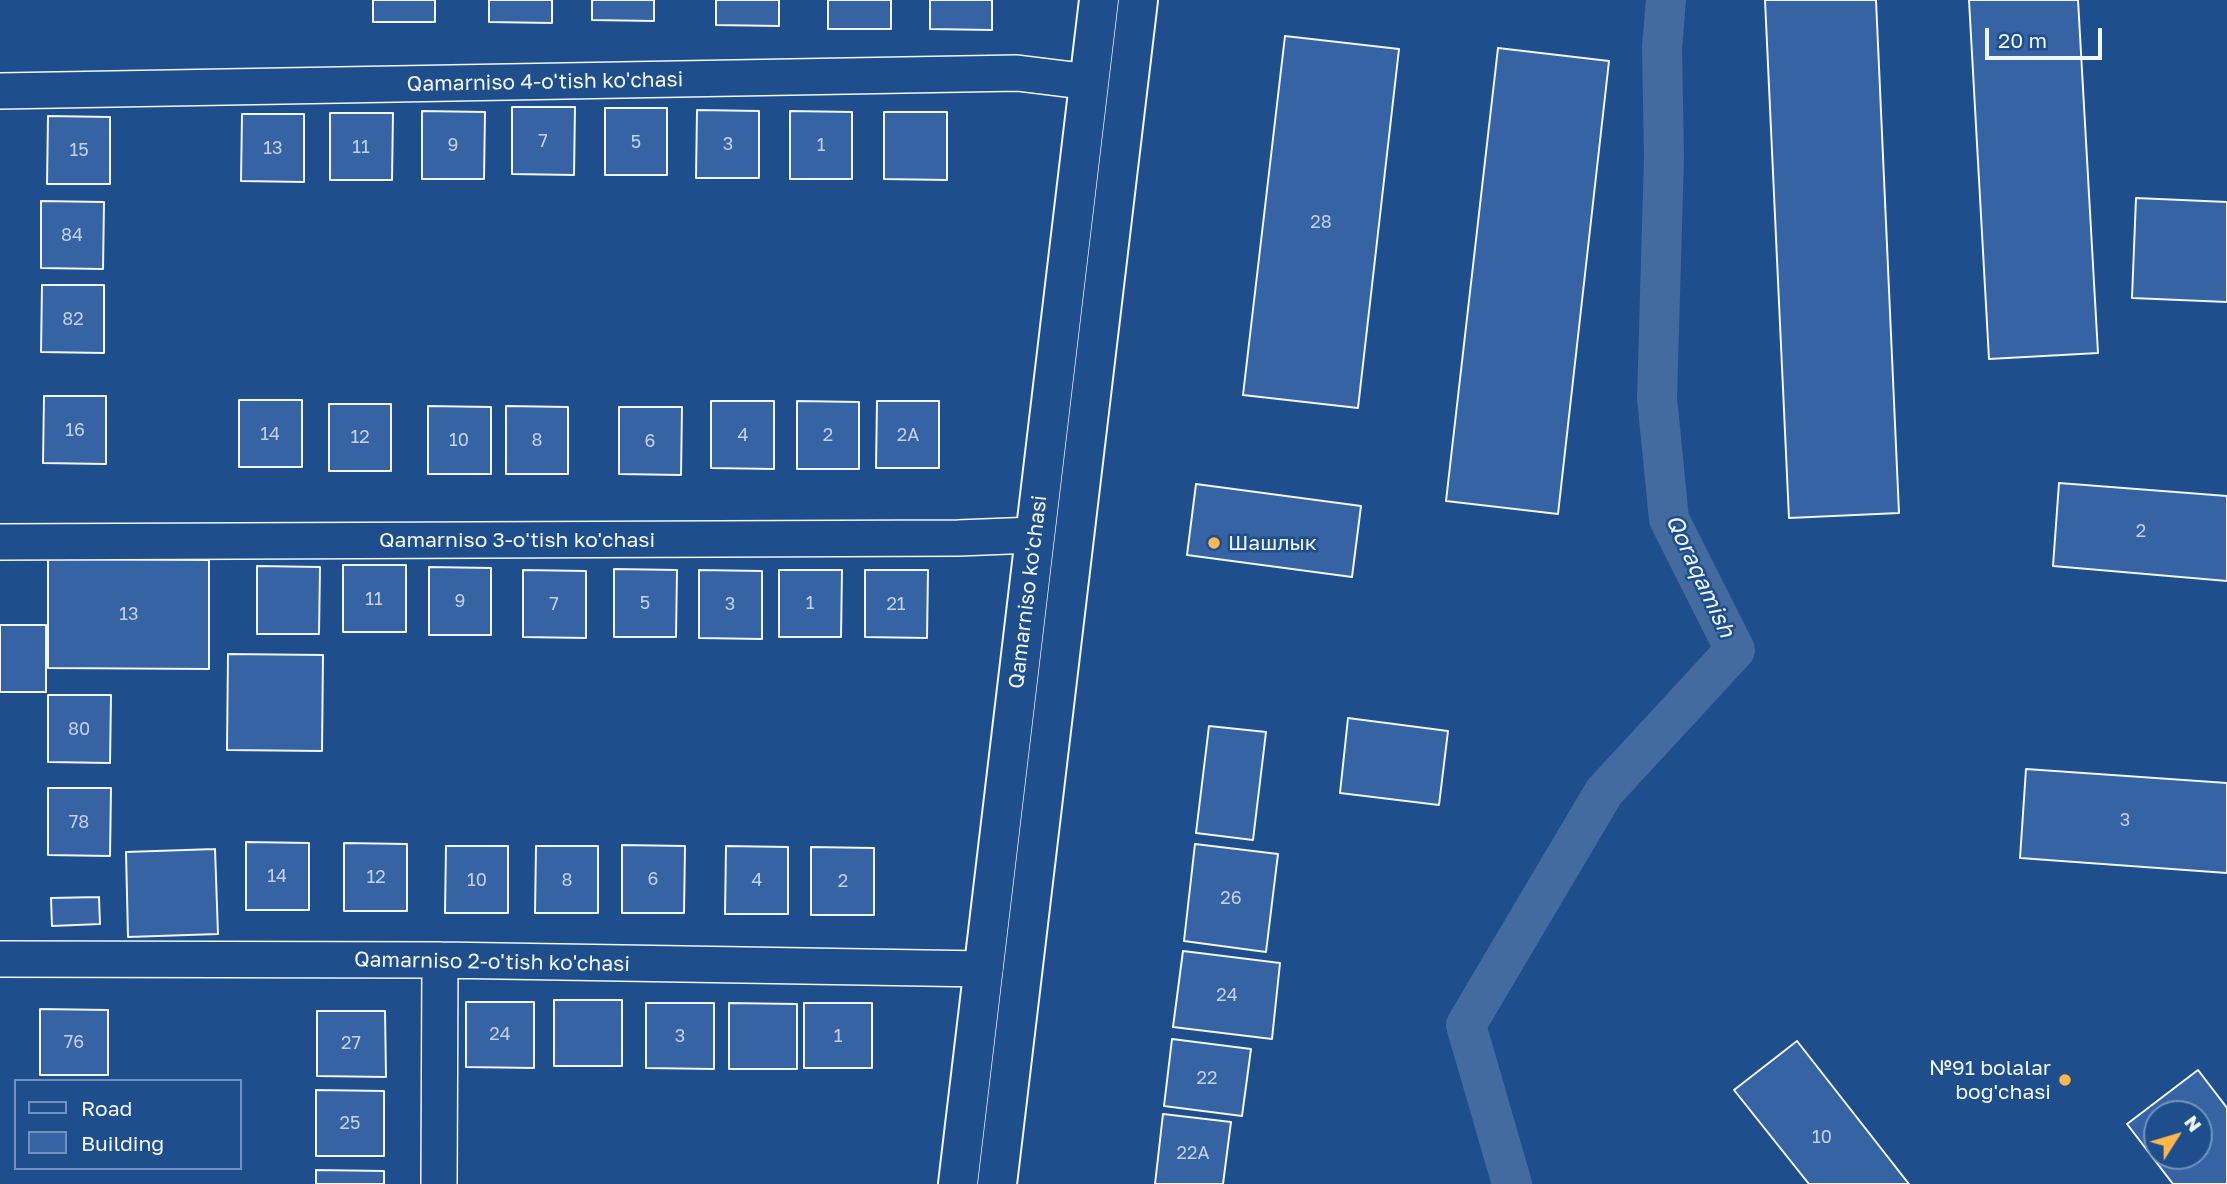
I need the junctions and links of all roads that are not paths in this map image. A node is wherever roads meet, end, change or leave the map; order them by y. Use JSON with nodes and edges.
{"nodes":[{"id":1,"x":1099,"y":0,"type":"edge"},
{"id":2,"x":1139,"y":0,"type":"edge"},
{"id":3,"x":1090,"y":82,"type":"junction"},
{"id":4,"x":0,"y":91,"type":"edge"},
{"id":5,"x":1034,"y":535,"type":"junction"},
{"id":6,"x":0,"y":542,"type":"edge"},
{"id":7,"x":0,"y":960,"type":"edge"},
{"id":8,"x":440,"y":960,"type":"junction"},
{"id":9,"x":985,"y":969,"type":"junction"},
{"id":10,"x":439,"y":1184,"type":"edge"},
{"id":11,"x":958,"y":1184,"type":"edge"},
{"id":12,"x":997,"y":1184,"type":"edge"}],
"edges":[{"from":1,"to":3,"type":"main road","name":"Qamarniso ko'chasi"},
{"from":2,"to":12,"type":"main road","name":"Qamarniso ko'chasi"},
{"from":3,"to":4,"type":"street","name":"Qamarniso 4-o'tish ko'chasi"},
{"from":3,"to":5,"type":"main road","name":"Qamarniso ko'chasi"},
{"from":5,"to":6,"type":"street","name":"Qamarniso 3-o'tish ko'chasi"},
{"from":5,"to":9,"type":"main road","name":"Qamarniso ko'chasi"},
{"from":7,"to":8,"type":"street","name":"Qamarniso 2-o'tish ko'chasi"},
{"from":8,"to":9,"type":"street","name":"Qamarniso 2-o'tish ko'chasi"},
{"from":8,"to":10,"type":"street"},
{"from":9,"to":11,"type":"main road","name":"Qamarniso ko'chasi"}]}
